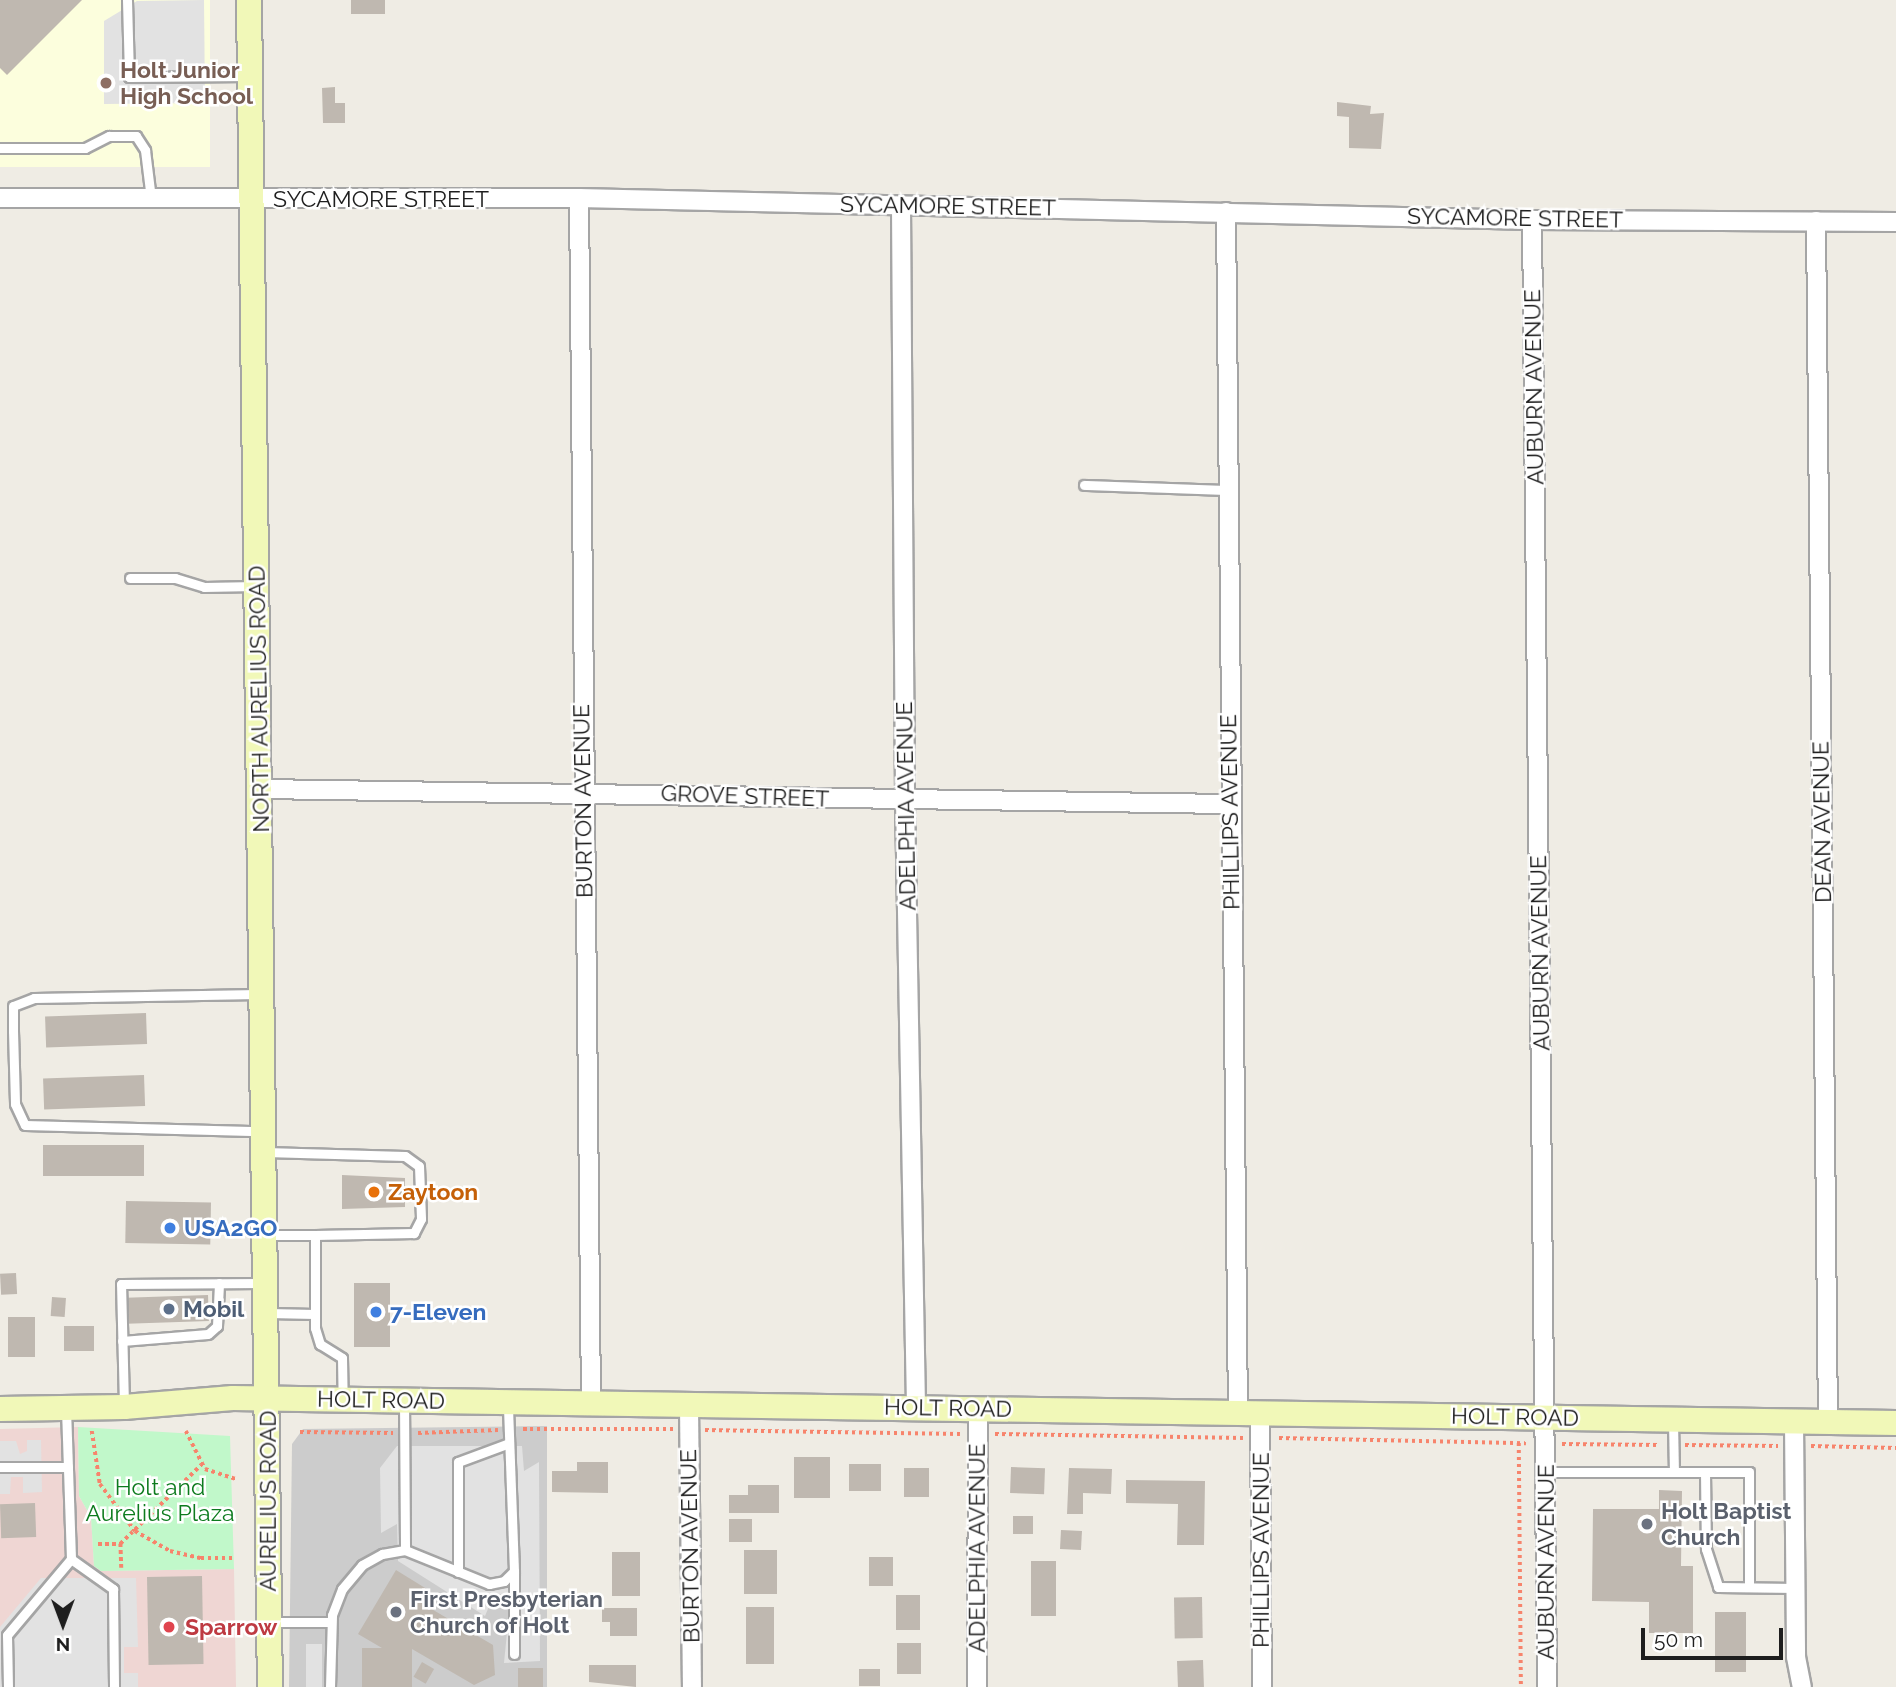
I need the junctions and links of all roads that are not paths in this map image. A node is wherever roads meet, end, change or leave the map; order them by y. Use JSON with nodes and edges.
{"nodes":[{"id":1,"x":127,"y":0,"type":"edge"},
{"id":2,"x":248,"y":0,"type":"edge"},
{"id":3,"x":249,"y":76,"type":"junction"},
{"id":4,"x":0,"y":148,"type":"edge"},
{"id":5,"x":0,"y":198,"type":"edge"},
{"id":6,"x":579,"y":198,"type":"junction"},
{"id":7,"x":151,"y":199,"type":"junction"},
{"id":8,"x":251,"y":199,"type":"junction"},
{"id":9,"x":901,"y":205,"type":"junction"},
{"id":10,"x":1226,"y":212,"type":"junction"},
{"id":11,"x":1532,"y":220,"type":"junction"},
{"id":12,"x":1816,"y":221,"type":"junction"},
{"id":13,"x":1896,"y":222,"type":"edge"},
{"id":14,"x":1084,"y":485,"type":"dead end"},
{"id":15,"x":1228,"y":490,"type":"junction"},
{"id":16,"x":130,"y":578,"type":"dead end"},
{"id":17,"x":257,"y":586,"type":"junction"},
{"id":18,"x":261,"y":789,"type":"junction"},
{"id":19,"x":582,"y":792,"type":"junction"},
{"id":20,"x":905,"y":801,"type":"junction"},
{"id":21,"x":1230,"y":804,"type":"junction"},
{"id":22,"x":263,"y":994,"type":"junction"},
{"id":23,"x":265,"y":1141,"type":"junction"},
{"id":24,"x":266,"y":1235,"type":"junction"},
{"id":25,"x":315,"y":1235,"type":"junction"},
{"id":26,"x":219,"y":1283,"type":"junction"},
{"id":27,"x":266,"y":1283,"type":"junction"},
{"id":28,"x":267,"y":1313,"type":"junction"},
{"id":29,"x":315,"y":1314,"type":"junction"},
{"id":30,"x":122,"y":1341,"type":"junction"},
{"id":31,"x":268,"y":1399,"type":"junction"},
{"id":32,"x":343,"y":1399,"type":"junction"},
{"id":33,"x":404,"y":1400,"type":"junction"},
{"id":34,"x":508,"y":1402,"type":"junction"},
{"id":35,"x":591,"y":1403,"type":"junction"},
{"id":36,"x":124,"y":1407,"type":"junction"},
{"id":37,"x":916,"y":1407,"type":"junction"},
{"id":38,"x":66,"y":1408,"type":"junction"},
{"id":39,"x":0,"y":1409,"type":"edge"},
{"id":40,"x":978,"y":1409,"type":"junction"},
{"id":41,"x":1249,"y":1412,"type":"junction"},
{"id":42,"x":689,"y":1417,"type":"junction"},
{"id":43,"x":1546,"y":1417,"type":"junction"},
{"id":44,"x":1673,"y":1420,"type":"junction"},
{"id":45,"x":1794,"y":1422,"type":"junction"},
{"id":46,"x":1828,"y":1422,"type":"junction"},
{"id":47,"x":1896,"y":1423,"type":"edge"},
{"id":48,"x":509,"y":1443,"type":"junction"},
{"id":49,"x":0,"y":1467,"type":"edge"},
{"id":50,"x":68,"y":1467,"type":"junction"},
{"id":51,"x":1546,"y":1472,"type":"junction"},
{"id":52,"x":1674,"y":1472,"type":"junction"},
{"id":53,"x":1705,"y":1472,"type":"junction"},
{"id":54,"x":405,"y":1550,"type":"junction"},
{"id":55,"x":71,"y":1559,"type":"junction"},
{"id":56,"x":513,"y":1571,"type":"junction"},
{"id":57,"x":458,"y":1572,"type":"junction"},
{"id":58,"x":1749,"y":1587,"type":"junction"},
{"id":59,"x":1796,"y":1588,"type":"junction"},
{"id":60,"x":269,"y":1622,"type":"junction"},
{"id":61,"x":331,"y":1622,"type":"junction"},
{"id":62,"x":4,"y":1635,"type":"edge"},
{"id":63,"x":514,"y":1654,"type":"dead end"},
{"id":64,"x":8,"y":1687,"type":"edge"},
{"id":65,"x":114,"y":1687,"type":"edge"},
{"id":66,"x":270,"y":1687,"type":"edge"},
{"id":67,"x":330,"y":1687,"type":"edge"},
{"id":68,"x":692,"y":1687,"type":"edge"},
{"id":69,"x":976,"y":1687,"type":"edge"},
{"id":70,"x":1262,"y":1687,"type":"edge"},
{"id":71,"x":1547,"y":1687,"type":"edge"},
{"id":72,"x":1802,"y":1687,"type":"edge"}],
"edges":[{"from":1,"to":3,"type":"lane"},
{"from":2,"to":3,"type":"main road","name":"NORTH AURELIUS ROAD"},
{"from":3,"to":8,"type":"main road","name":"NORTH AURELIUS ROAD"},
{"from":4,"to":7,"type":"lane"},
{"from":5,"to":7,"type":"street","name":"SYCAMORE STREET"},
{"from":6,"to":8,"type":"street","name":"SYCAMORE STREET"},
{"from":6,"to":9,"type":"street","name":"SYCAMORE STREET"},
{"from":6,"to":19,"type":"street","name":"BURTON AVENUE"},
{"from":7,"to":8,"type":"street","name":"SYCAMORE STREET"},
{"from":8,"to":17,"type":"main road","name":"NORTH AURELIUS ROAD"},
{"from":9,"to":10,"type":"street","name":"SYCAMORE STREET"},
{"from":9,"to":20,"type":"street","name":"ADELPHIA AVENUE"},
{"from":10,"to":11,"type":"street","name":"SYCAMORE STREET"},
{"from":10,"to":15,"type":"street","name":"PHILLIPS AVENUE"},
{"from":11,"to":12,"type":"street","name":"SYCAMORE STREET"},
{"from":11,"to":43,"type":"street","name":"AUBURN AVENUE"},
{"from":12,"to":13,"type":"street","name":"SYCAMORE STREET"},
{"from":12,"to":46,"type":"street","name":"DEAN AVENUE"},
{"from":14,"to":15,"type":"lane"},
{"from":15,"to":21,"type":"street","name":"PHILLIPS AVENUE"},
{"from":16,"to":17,"type":"lane"},
{"from":17,"to":18,"type":"main road","name":"NORTH AURELIUS ROAD"},
{"from":18,"to":19,"type":"street","name":"GROVE STREET"},
{"from":18,"to":22,"type":"main road","name":"NORTH AURELIUS ROAD"},
{"from":19,"to":20,"type":"street","name":"GROVE STREET"},
{"from":19,"to":35,"type":"street","name":"BURTON AVENUE"},
{"from":20,"to":21,"type":"street","name":"GROVE STREET"},
{"from":20,"to":37,"type":"street","name":"ADELPHIA AVENUE"},
{"from":21,"to":41,"type":"street","name":"PHILLIPS AVENUE"},
{"from":22,"to":23,"type":"main road","name":"NORTH AURELIUS ROAD"},
{"from":22,"to":23,"type":"lane"},
{"from":23,"to":24,"type":"main road","name":"NORTH AURELIUS ROAD"},
{"from":23,"to":25,"type":"lane"},
{"from":24,"to":25,"type":"lane"},
{"from":24,"to":27,"type":"main road","name":"NORTH AURELIUS ROAD"},
{"from":25,"to":29,"type":"lane"},
{"from":26,"to":27,"type":"lane"},
{"from":26,"to":30,"type":"lane"},
{"from":26,"to":30,"type":"lane"},
{"from":27,"to":28,"type":"main road","name":"NORTH AURELIUS ROAD"},
{"from":28,"to":29,"type":"lane"},
{"from":28,"to":31,"type":"main road","name":"NORTH AURELIUS ROAD"},
{"from":29,"to":32,"type":"lane"},
{"from":30,"to":36,"type":"lane"},
{"from":31,"to":32,"type":"main road","name":"HOLT ROAD"},
{"from":31,"to":36,"type":"main road","name":"HOLT ROAD"},
{"from":31,"to":60,"type":"main road","name":"AURELIUS ROAD"},
{"from":32,"to":33,"type":"main road","name":"HOLT ROAD"},
{"from":33,"to":34,"type":"main road","name":"HOLT ROAD"},
{"from":33,"to":54,"type":"lane"},
{"from":34,"to":35,"type":"main road","name":"HOLT ROAD"},
{"from":34,"to":48,"type":"lane"},
{"from":35,"to":42,"type":"main road","name":"HOLT ROAD"},
{"from":36,"to":38,"type":"main road","name":"HOLT ROAD"},
{"from":37,"to":40,"type":"main road","name":"HOLT ROAD"},
{"from":37,"to":42,"type":"main road","name":"HOLT ROAD"},
{"from":38,"to":39,"type":"main road","name":"HOLT ROAD"},
{"from":38,"to":50,"type":"lane"},
{"from":40,"to":41,"type":"main road","name":"HOLT ROAD"},
{"from":40,"to":69,"type":"street","name":"ADELPHIA AVENUE"},
{"from":41,"to":43,"type":"main road","name":"HOLT ROAD"},
{"from":41,"to":70,"type":"street","name":"PHILLIPS AVENUE"},
{"from":42,"to":68,"type":"street","name":"BURTON AVENUE"},
{"from":43,"to":44,"type":"main road","name":"HOLT ROAD"},
{"from":43,"to":51,"type":"street","name":"AUBURN AVENUE"},
{"from":44,"to":45,"type":"main road","name":"HOLT ROAD"},
{"from":44,"to":52,"type":"lane"},
{"from":45,"to":46,"type":"main road","name":"HOLT ROAD"},
{"from":45,"to":59,"type":"street"},
{"from":46,"to":47,"type":"main road","name":"HOLT ROAD"},
{"from":48,"to":56,"type":"lane"},
{"from":48,"to":57,"type":"lane"},
{"from":49,"to":50,"type":"lane"},
{"from":50,"to":55,"type":"lane"},
{"from":51,"to":52,"type":"lane"},
{"from":51,"to":71,"type":"street","name":"AUBURN AVENUE"},
{"from":52,"to":53,"type":"lane"},
{"from":53,"to":58,"type":"lane"},
{"from":53,"to":58,"type":"lane"},
{"from":54,"to":57,"type":"lane"},
{"from":54,"to":61,"type":"lane"},
{"from":55,"to":62,"type":"lane"},
{"from":55,"to":65,"type":"lane"},
{"from":56,"to":57,"type":"lane"},
{"from":56,"to":63,"type":"lane"},
{"from":58,"to":59,"type":"lane"},
{"from":59,"to":72,"type":"street"},
{"from":60,"to":61,"type":"lane"},
{"from":60,"to":66,"type":"main road","name":"AURELIUS ROAD"},
{"from":61,"to":67,"type":"lane"},
{"from":62,"to":64,"type":"lane"}]}
